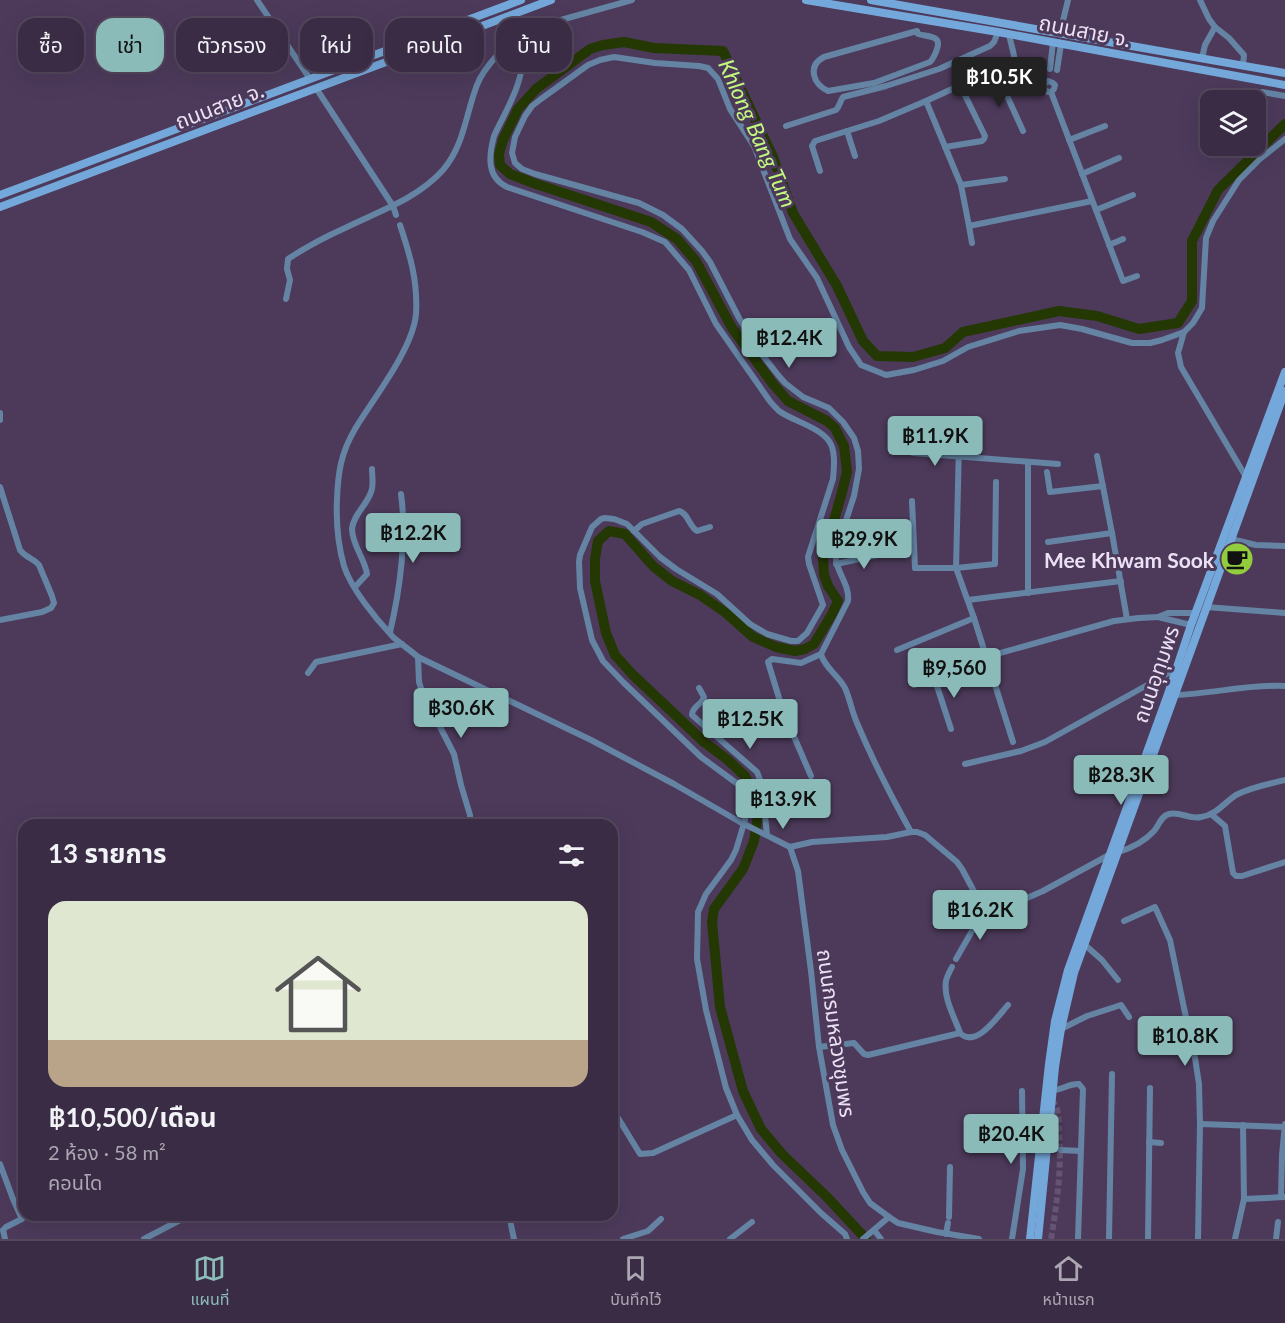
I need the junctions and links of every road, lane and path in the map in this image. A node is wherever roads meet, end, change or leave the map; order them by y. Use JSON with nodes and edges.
{"nodes":[{"id":1,"x":257,"y":0,"type":"edge"},
{"id":2,"x":522,"y":0,"type":"edge"},
{"id":3,"x":551,"y":0,"type":"edge"},
{"id":4,"x":632,"y":0,"type":"edge"},
{"id":5,"x":806,"y":0,"type":"edge"},
{"id":6,"x":872,"y":0,"type":"edge"},
{"id":7,"x":1068,"y":0,"type":"edge"},
{"id":8,"x":1200,"y":0,"type":"edge"},
{"id":9,"x":568,"y":18,"type":"edge"},
{"id":10,"x":919,"y":18,"type":"junction"},
{"id":11,"x":1215,"y":27,"type":"junction"},
{"id":12,"x":917,"y":31,"type":"junction"},
{"id":13,"x":998,"y":32,"type":"junction"},
{"id":14,"x":1060,"y":33,"type":"junction"},
{"id":15,"x":1009,"y":34,"type":"junction"},
{"id":16,"x":1057,"y":43,"type":"junction"},
{"id":17,"x":496,"y":58,"type":"edge"},
{"id":18,"x":1202,"y":58,"type":"junction"},
{"id":19,"x":1243,"y":65,"type":"junction"},
{"id":20,"x":521,"y":72,"type":"edge"},
{"id":21,"x":1285,"y":73,"type":"edge"},
{"id":22,"x":1010,"y":74,"type":"junction"},
{"id":23,"x":998,"y":76,"type":"junction"},
{"id":24,"x":1051,"y":76,"type":"junction"},
{"id":25,"x":310,"y":79,"type":"junction"},
{"id":26,"x":960,"y":85,"type":"junction"},
{"id":27,"x":1285,"y":85,"type":"edge"},
{"id":28,"x":316,"y":88,"type":"junction"},
{"id":29,"x":1051,"y":92,"type":"junction"},
{"id":30,"x":1266,"y":93,"type":"edge"},
{"id":31,"x":1285,"y":96,"type":"edge"},
{"id":32,"x":926,"y":101,"type":"junction"},
{"id":33,"x":786,"y":126,"type":"dead end"},
{"id":34,"x":1105,"y":126,"type":"dead end"},
{"id":35,"x":847,"y":130,"type":"junction"},
{"id":36,"x":1023,"y":130,"type":"dead end"},
{"id":37,"x":1285,"y":139,"type":"edge"},
{"id":38,"x":1069,"y":140,"type":"junction"},
{"id":39,"x":945,"y":147,"type":"junction"},
{"id":40,"x":855,"y":156,"type":"dead end"},
{"id":41,"x":1119,"y":158,"type":"dead end"},
{"id":42,"x":820,"y":171,"type":"dead end"},
{"id":43,"x":1082,"y":174,"type":"junction"},
{"id":44,"x":1005,"y":179,"type":"dead end"},
{"id":45,"x":961,"y":185,"type":"junction"},
{"id":46,"x":0,"y":195,"type":"edge"},
{"id":47,"x":1133,"y":195,"type":"dead end"},
{"id":48,"x":1092,"y":201,"type":"junction"},
{"id":49,"x":393,"y":206,"type":"junction"},
{"id":50,"x":0,"y":207,"type":"edge"},
{"id":51,"x":1096,"y":210,"type":"junction"},
{"id":52,"x":396,"y":215,"type":"dead end"},
{"id":53,"x":400,"y":225,"type":"dead end"},
{"id":54,"x":969,"y":226,"type":"junction"},
{"id":55,"x":1123,"y":239,"type":"dead end"},
{"id":56,"x":972,"y":243,"type":"dead end"},
{"id":57,"x":1109,"y":245,"type":"junction"},
{"id":58,"x":1137,"y":276,"type":"dead end"},
{"id":59,"x":286,"y":299,"type":"dead end"},
{"id":60,"x":1184,"y":332,"type":"junction"},
{"id":61,"x":1285,"y":372,"type":"edge"},
{"id":62,"x":1285,"y":392,"type":"edge"},
{"id":63,"x":0,"y":413,"type":"edge"},
{"id":64,"x":0,"y":420,"type":"edge"},
{"id":65,"x":959,"y":445,"type":"dead end"},
{"id":66,"x":913,"y":453,"type":"dead end"},
{"id":67,"x":1097,"y":456,"type":"dead end"},
{"id":68,"x":959,"y":457,"type":"junction"},
{"id":69,"x":1028,"y":462,"type":"junction"},
{"id":70,"x":1058,"y":464,"type":"dead end"},
{"id":71,"x":372,"y":469,"type":"dead end"},
{"id":72,"x":1047,"y":472,"type":"dead end"},
{"id":73,"x":1246,"y":477,"type":"junction"},
{"id":74,"x":996,"y":482,"type":"dead end"},
{"id":75,"x":1103,"y":486,"type":"junction"},
{"id":76,"x":0,"y":487,"type":"edge"},
{"id":77,"x":401,"y":494,"type":"dead end"},
{"id":78,"x":912,"y":501,"type":"dead end"},
{"id":79,"x":710,"y":527,"type":"dead end"},
{"id":80,"x":634,"y":531,"type":"junction"},
{"id":81,"x":1112,"y":533,"type":"junction"},
{"id":82,"x":1231,"y":539,"type":"junction"},
{"id":83,"x":1048,"y":542,"type":"dead end"},
{"id":84,"x":1285,"y":546,"type":"edge"},
{"id":85,"x":887,"y":553,"type":"dead end"},
{"id":86,"x":836,"y":564,"type":"junction"},
{"id":87,"x":956,"y":568,"type":"junction"},
{"id":88,"x":1120,"y":581,"type":"junction"},
{"id":89,"x":355,"y":587,"type":"junction"},
{"id":90,"x":1028,"y":593,"type":"junction"},
{"id":91,"x":968,"y":600,"type":"junction"},
{"id":92,"x":1206,"y":607,"type":"junction"},
{"id":93,"x":1196,"y":613,"type":"junction"},
{"id":94,"x":1285,"y":613,"type":"edge"},
{"id":95,"x":1158,"y":617,"type":"junction"},
{"id":96,"x":974,"y":618,"type":"junction"},
{"id":97,"x":1127,"y":619,"type":"junction"},
{"id":98,"x":0,"y":620,"type":"edge"},
{"id":99,"x":1191,"y":625,"type":"junction"},
{"id":100,"x":390,"y":633,"type":"junction"},
{"id":101,"x":402,"y":644,"type":"junction"},
{"id":102,"x":897,"y":650,"type":"dead end"},
{"id":103,"x":821,"y":654,"type":"junction"},
{"id":104,"x":418,"y":657,"type":"junction"},
{"id":105,"x":986,"y":657,"type":"junction"},
{"id":106,"x":1177,"y":668,"type":"junction"},
{"id":107,"x":308,"y":673,"type":"dead end"},
{"id":108,"x":934,"y":677,"type":"junction"},
{"id":109,"x":914,"y":685,"type":"dead end"},
{"id":110,"x":1285,"y":686,"type":"edge"},
{"id":111,"x":699,"y":688,"type":"dead end"},
{"id":112,"x":1174,"y":695,"type":"junction"},
{"id":113,"x":951,"y":729,"type":"dead end"},
{"id":114,"x":1013,"y":742,"type":"dead end"},
{"id":115,"x":965,"y":764,"type":"dead end"},
{"id":116,"x":811,"y":776,"type":"dead end"},
{"id":117,"x":1285,"y":780,"type":"edge"},
{"id":118,"x":1211,"y":814,"type":"junction"},
{"id":119,"x":470,"y":819,"type":"edge"},
{"id":120,"x":748,"y":826,"type":"junction"},
{"id":121,"x":910,"y":832,"type":"junction"},
{"id":122,"x":765,"y":834,"type":"junction"},
{"id":123,"x":790,"y":847,"type":"junction"},
{"id":124,"x":1118,"y":852,"type":"junction"},
{"id":125,"x":1109,"y":855,"type":"junction"},
{"id":126,"x":1285,"y":862,"type":"edge"},
{"id":127,"x":984,"y":910,"type":"junction"},
{"id":128,"x":1124,"y":921,"type":"dead end"},
{"id":129,"x":1084,"y":944,"type":"junction"},
{"id":130,"x":956,"y":959,"type":"dead end"},
{"id":131,"x":952,"y":967,"type":"dead end"},
{"id":132,"x":1118,"y":980,"type":"dead end"},
{"id":133,"x":1008,"y":1005,"type":"dead end"},
{"id":134,"x":1129,"y":1017,"type":"dead end"},
{"id":135,"x":1061,"y":1029,"type":"junction"},
{"id":136,"x":960,"y":1034,"type":"junction"},
{"id":137,"x":819,"y":1047,"type":"junction"},
{"id":138,"x":1112,"y":1074,"type":"dead end"},
{"id":139,"x":1150,"y":1088,"type":"dead end"},
{"id":140,"x":1053,"y":1090,"type":"junction"},
{"id":141,"x":1022,"y":1091,"type":"dead end"},
{"id":142,"x":737,"y":1115,"type":"junction"},
{"id":143,"x":618,"y":1118,"type":"edge"},
{"id":144,"x":1200,"y":1124,"type":"junction"},
{"id":145,"x":1243,"y":1125,"type":"junction"},
{"id":146,"x":1285,"y":1125,"type":"edge"},
{"id":147,"x":1149,"y":1142,"type":"junction"},
{"id":148,"x":1161,"y":1143,"type":"dead end"},
{"id":149,"x":1060,"y":1150,"type":"dead end"},
{"id":150,"x":1081,"y":1151,"type":"junction"},
{"id":151,"x":1283,"y":1155,"type":"edge"},
{"id":152,"x":0,"y":1164,"type":"edge"},
{"id":153,"x":950,"y":1167,"type":"dead end"},
{"id":154,"x":1283,"y":1197,"type":"edge"},
{"id":155,"x":1244,"y":1199,"type":"junction"},
{"id":156,"x":18,"y":1210,"type":"edge"},
{"id":157,"x":889,"y":1217,"type":"junction"},
{"id":158,"x":662,"y":1219,"type":"dead end"},
{"id":159,"x":18,"y":1221,"type":"edge"},
{"id":160,"x":178,"y":1221,"type":"edge"},
{"id":161,"x":510,"y":1221,"type":"edge"},
{"id":162,"x":752,"y":1222,"type":"dead end"},
{"id":163,"x":1278,"y":1222,"type":"dead end"},
{"id":164,"x":873,"y":1231,"type":"junction"},
{"id":165,"x":946,"y":1234,"type":"junction"},
{"id":166,"x":1285,"y":1236,"type":"edge"},
{"id":167,"x":1276,"y":1237,"type":"edge"},
{"id":168,"x":5,"y":1239,"type":"edge"},
{"id":169,"x":144,"y":1239,"type":"edge"},
{"id":170,"x":514,"y":1239,"type":"edge"},
{"id":171,"x":623,"y":1239,"type":"edge"},
{"id":172,"x":731,"y":1239,"type":"edge"},
{"id":173,"x":848,"y":1239,"type":"edge"},
{"id":174,"x":863,"y":1239,"type":"edge"},
{"id":175,"x":881,"y":1239,"type":"edge"},
{"id":176,"x":979,"y":1239,"type":"edge"},
{"id":177,"x":1012,"y":1239,"type":"edge"},
{"id":178,"x":1030,"y":1239,"type":"edge"},
{"id":179,"x":1038,"y":1239,"type":"edge"},
{"id":180,"x":1078,"y":1239,"type":"edge"},
{"id":181,"x":1109,"y":1239,"type":"edge"},
{"id":182,"x":1148,"y":1239,"type":"edge"},
{"id":183,"x":1198,"y":1239,"type":"edge"},
{"id":184,"x":1235,"y":1239,"type":"edge"}],
"edges":[{"from":1,"to":25,"type":"street"},
{"from":2,"to":25,"type":"main road","name":"ถนนสาย จ."},
{"from":3,"to":28,"type":"main road","name":"ถนนสาย จ."},
{"from":4,"to":9,"type":"street"},
{"from":5,"to":10,"type":"main road","name":"ถนนสาย จ."},
{"from":6,"to":14,"type":"main road","name":"ถนนสาย จ."},
{"from":7,"to":14,"type":"street"},
{"from":8,"to":11,"type":"street"},
{"from":10,"to":12,"type":"street"},
{"from":10,"to":13,"type":"main road","name":"ถนนสาย จ."},
{"from":11,"to":18,"type":"street"},
{"from":11,"to":19,"type":"street"},
{"from":12,"to":12,"type":"street"},
{"from":13,"to":15,"type":"main road","name":"ถนนสาย จ."},
{"from":13,"to":33,"type":"street"},
{"from":14,"to":18,"type":"main road","name":"ถนนสาย จ."},
{"from":15,"to":16,"type":"main road","name":"ถนนสาย จ."},
{"from":15,"to":22,"type":"street"},
{"from":16,"to":24,"type":"street"},
{"from":16,"to":27,"type":"main road","name":"ถนนสาย จ."},
{"from":17,"to":49,"type":"street"},
{"from":18,"to":19,"type":"main road","name":"ถนนสาย จ."},
{"from":19,"to":21,"type":"main road","name":"ถนนสาย จ."},
{"from":20,"to":80,"type":"street"},
{"from":22,"to":23,"type":"street"},
{"from":22,"to":24,"type":"street"},
{"from":23,"to":26,"type":"street"},
{"from":23,"to":36,"type":"street"},
{"from":24,"to":29,"type":"street"},
{"from":24,"to":29,"type":"street"},
{"from":25,"to":28,"type":"main road"},
{"from":25,"to":46,"type":"main road","name":"ถนนสาย จ."},
{"from":26,"to":32,"type":"street"},
{"from":26,"to":39,"type":"street"},
{"from":28,"to":49,"type":"street"},
{"from":28,"to":50,"type":"main road","name":"ถนนสาย จ."},
{"from":29,"to":38,"type":"street"},
{"from":30,"to":31,"type":"street"},
{"from":32,"to":35,"type":"street"},
{"from":32,"to":39,"type":"street"},
{"from":34,"to":38,"type":"street"},
{"from":35,"to":40,"type":"street"},
{"from":35,"to":42,"type":"street"},
{"from":37,"to":60,"type":"street"},
{"from":38,"to":43,"type":"street"},
{"from":39,"to":45,"type":"street"},
{"from":41,"to":43,"type":"street"},
{"from":43,"to":48,"type":"street"},
{"from":44,"to":45,"type":"street"},
{"from":45,"to":54,"type":"street"},
{"from":47,"to":51,"type":"street"},
{"from":48,"to":51,"type":"street"},
{"from":48,"to":54,"type":"street"},
{"from":49,"to":52,"type":"street"},
{"from":49,"to":59,"type":"street"},
{"from":51,"to":57,"type":"street"},
{"from":53,"to":89,"type":"street"},
{"from":54,"to":56,"type":"street"},
{"from":55,"to":57,"type":"street"},
{"from":57,"to":58,"type":"street"},
{"from":60,"to":73,"type":"street"},
{"from":60,"to":86,"type":"street"},
{"from":61,"to":73,"type":"main road","name":"ถนนอุทุมพร"},
{"from":62,"to":82,"type":"main road","name":"ถนนอุทุมพร"},
{"from":63,"to":64,"type":"street"},
{"from":65,"to":68,"type":"street"},
{"from":66,"to":68,"type":"street"},
{"from":67,"to":75,"type":"street"},
{"from":68,"to":69,"type":"street"},
{"from":68,"to":87,"type":"street"},
{"from":69,"to":70,"type":"street"},
{"from":69,"to":90,"type":"street"},
{"from":71,"to":89,"type":"street"},
{"from":72,"to":75,"type":"street"},
{"from":73,"to":93,"type":"main road","name":"ถนนอุทุมพร"},
{"from":74,"to":87,"type":"street"},
{"from":75,"to":81,"type":"street"},
{"from":76,"to":98,"type":"street"},
{"from":77,"to":100,"type":"street"},
{"from":78,"to":87,"type":"street"},
{"from":79,"to":80,"type":"street"},
{"from":80,"to":120,"type":"street"},
{"from":81,"to":83,"type":"street"},
{"from":81,"to":88,"type":"street"},
{"from":82,"to":84,"type":"street"},
{"from":82,"to":92,"type":"main road","name":"ถนนอุทุมพร"},
{"from":85,"to":86,"type":"street"},
{"from":86,"to":103,"type":"street"},
{"from":87,"to":91,"type":"street"},
{"from":88,"to":90,"type":"street"},
{"from":88,"to":97,"type":"street"},
{"from":89,"to":100,"type":"street"},
{"from":90,"to":91,"type":"street"},
{"from":91,"to":96,"type":"street"},
{"from":92,"to":94,"type":"street"},
{"from":92,"to":112,"type":"main road","name":"ถนนอุทุมพร"},
{"from":93,"to":95,"type":"street"},
{"from":93,"to":99,"type":"main road","name":"ถนนอุทุมพร"},
{"from":95,"to":97,"type":"street"},
{"from":95,"to":99,"type":"street"},
{"from":96,"to":102,"type":"street"},
{"from":96,"to":105,"type":"street"},
{"from":97,"to":105,"type":"street"},
{"from":99,"to":106,"type":"main road","name":"ถนนอุทุมพร"},
{"from":100,"to":101,"type":"street"},
{"from":101,"to":104,"type":"street"},
{"from":101,"to":107,"type":"street"},
{"from":103,"to":116,"type":"street"},
{"from":103,"to":121,"type":"street"},
{"from":104,"to":119,"type":"street"},
{"from":104,"to":120,"type":"street"},
{"from":105,"to":108,"type":"street"},
{"from":105,"to":114,"type":"street"},
{"from":106,"to":115,"type":"street"},
{"from":106,"to":125,"type":"main road","name":"ถนนอุทุมพร"},
{"from":108,"to":109,"type":"street"},
{"from":108,"to":113,"type":"street"},
{"from":110,"to":112,"type":"street"},
{"from":111,"to":122,"type":"street"},
{"from":112,"to":124,"type":"main road","name":"ถนนอุทุมพร"},
{"from":117,"to":118,"type":"street"},
{"from":118,"to":124,"type":"street"},
{"from":118,"to":126,"type":"street"},
{"from":120,"to":122,"type":"street"},
{"from":120,"to":142,"type":"street"},
{"from":121,"to":123,"type":"street"},
{"from":121,"to":127,"type":"street"},
{"from":122,"to":123,"type":"street"},
{"from":123,"to":137,"type":"street","name":"ถนนกรมหลวงชุมพร"},
{"from":124,"to":125,"type":"main road"},
{"from":124,"to":129,"type":"main road","name":"ถนนอุทุมพร"},
{"from":125,"to":127,"type":"street"},
{"from":125,"to":178,"type":"main road","name":"ถนนอุทุมพร"},
{"from":127,"to":130,"type":"street"},
{"from":128,"to":144,"type":"street"},
{"from":129,"to":132,"type":"street"},
{"from":129,"to":135,"type":"main road","name":"ถนนอุทุมพร"},
{"from":131,"to":136,"type":"street"},
{"from":133,"to":136,"type":"street"},
{"from":134,"to":135,"type":"street"},
{"from":135,"to":140,"type":"main road","name":"ถนนอุทุมพร"},
{"from":136,"to":137,"type":"street"},
{"from":137,"to":157,"type":"street","name":"ถนนกรมหลวงชุมพร"},
{"from":138,"to":181,"type":"street"},
{"from":139,"to":147,"type":"street"},
{"from":140,"to":150,"type":"street"},
{"from":140,"to":179,"type":"main road","name":"ถนนอุทุมพร"},
{"from":141,"to":177,"type":"street"},
{"from":142,"to":143,"type":"street"},
{"from":142,"to":173,"type":"street"},
{"from":144,"to":145,"type":"street"},
{"from":144,"to":183,"type":"street"},
{"from":145,"to":146,"type":"street"},
{"from":145,"to":155,"type":"street"},
{"from":146,"to":151,"type":"street"},
{"from":147,"to":148,"type":"street"},
{"from":147,"to":182,"type":"street"},
{"from":149,"to":150,"type":"street"},
{"from":150,"to":180,"type":"street"},
{"from":151,"to":154,"type":"street"},
{"from":152,"to":156,"type":"street"},
{"from":153,"to":165,"type":"street"},
{"from":154,"to":155,"type":"street"},
{"from":155,"to":184,"type":"street"},
{"from":157,"to":164,"type":"street"},
{"from":157,"to":165,"type":"street","name":"ถนนกรมหลวงชุมพร"},
{"from":158,"to":171,"type":"street"},
{"from":159,"to":168,"type":"street"},
{"from":160,"to":169,"type":"street"},
{"from":161,"to":170,"type":"street"},
{"from":162,"to":172,"type":"street"},
{"from":163,"to":167,"type":"street"},
{"from":164,"to":174,"type":"street"},
{"from":164,"to":175,"type":"street"},
{"from":165,"to":176,"type":"street","name":"ถนนกรมหลวงชุมพร"},
{"from":166,"to":167,"type":"street"}]}
